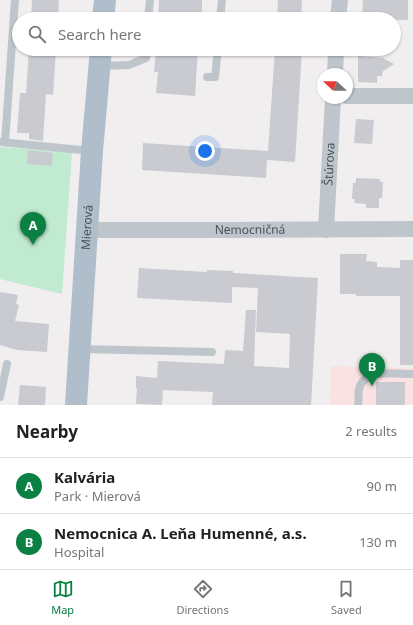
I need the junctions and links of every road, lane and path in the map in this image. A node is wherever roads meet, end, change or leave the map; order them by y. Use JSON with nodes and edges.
{"nodes":[{"id":1,"x":15,"y":0,"type":"edge"},
{"id":2,"x":105,"y":0,"type":"edge"},
{"id":3,"x":150,"y":0,"type":"edge"},
{"id":4,"x":222,"y":0,"type":"edge"},
{"id":5,"x":340,"y":0,"type":"edge"},
{"id":6,"x":14,"y":12,"type":"edge"},
{"id":7,"x":104,"y":12,"type":"edge"},
{"id":8,"x":149,"y":12,"type":"edge"},
{"id":9,"x":221,"y":12,"type":"edge"},
{"id":10,"x":339,"y":12,"type":"edge"},
{"id":11,"x":12,"y":36,"type":"edge"},
{"id":12,"x":146,"y":56,"type":"edge"},
{"id":13,"x":217,"y":56,"type":"edge"},
{"id":14,"x":336,"y":56,"type":"edge"},
{"id":15,"x":100,"y":58,"type":"edge"},
{"id":16,"x":335,"y":68,"type":"edge"},
{"id":17,"x":207,"y":77,"type":"dead end"},
{"id":18,"x":353,"y":96,"type":"edge"},
{"id":19,"x":413,"y":96,"type":"edge"},
{"id":20,"x":333,"y":104,"type":"edge"},
{"id":21,"x":3,"y":142,"type":"edge"},
{"id":22,"x":92,"y":151,"type":"junction"},
{"id":23,"x":413,"y":229,"type":"edge"},
{"id":24,"x":87,"y":230,"type":"junction"},
{"id":25,"x":326,"y":230,"type":"junction"},
{"id":26,"x":80,"y":349,"type":"junction"},
{"id":27,"x":212,"y":352,"type":"dead end"},
{"id":28,"x":7,"y":364,"type":"dead end"},
{"id":29,"x":413,"y":374,"type":"edge"},
{"id":30,"x":0,"y":396,"type":"edge"},
{"id":31,"x":76,"y":405,"type":"edge"},
{"id":32,"x":358,"y":405,"type":"edge"}],
"edges":[{"from":1,"to":6,"type":"lane"},
{"from":2,"to":7,"type":"main road"},
{"from":3,"to":8,"type":"lane"},
{"from":4,"to":9,"type":"lane"},
{"from":5,"to":10,"type":"street"},
{"from":11,"to":21,"type":"lane"},
{"from":12,"to":15,"type":"lane"},
{"from":13,"to":17,"type":"lane"},
{"from":14,"to":16,"type":"street"},
{"from":15,"to":22,"type":"main road","name":"Mierová"},
{"from":18,"to":19,"type":"street"},
{"from":20,"to":25,"type":"street","name":"Štúrova"},
{"from":21,"to":22,"type":"lane"},
{"from":22,"to":24,"type":"main road","name":"Mierová"},
{"from":23,"to":25,"type":"street","name":"Nemocničná"},
{"from":24,"to":25,"type":"street","name":"Nemocničná"},
{"from":24,"to":26,"type":"main road","name":"Mierová"},
{"from":26,"to":27,"type":"lane"},
{"from":26,"to":31,"type":"main road","name":"Mierová"},
{"from":28,"to":30,"type":"lane"},
{"from":29,"to":32,"type":"lane"}]}
